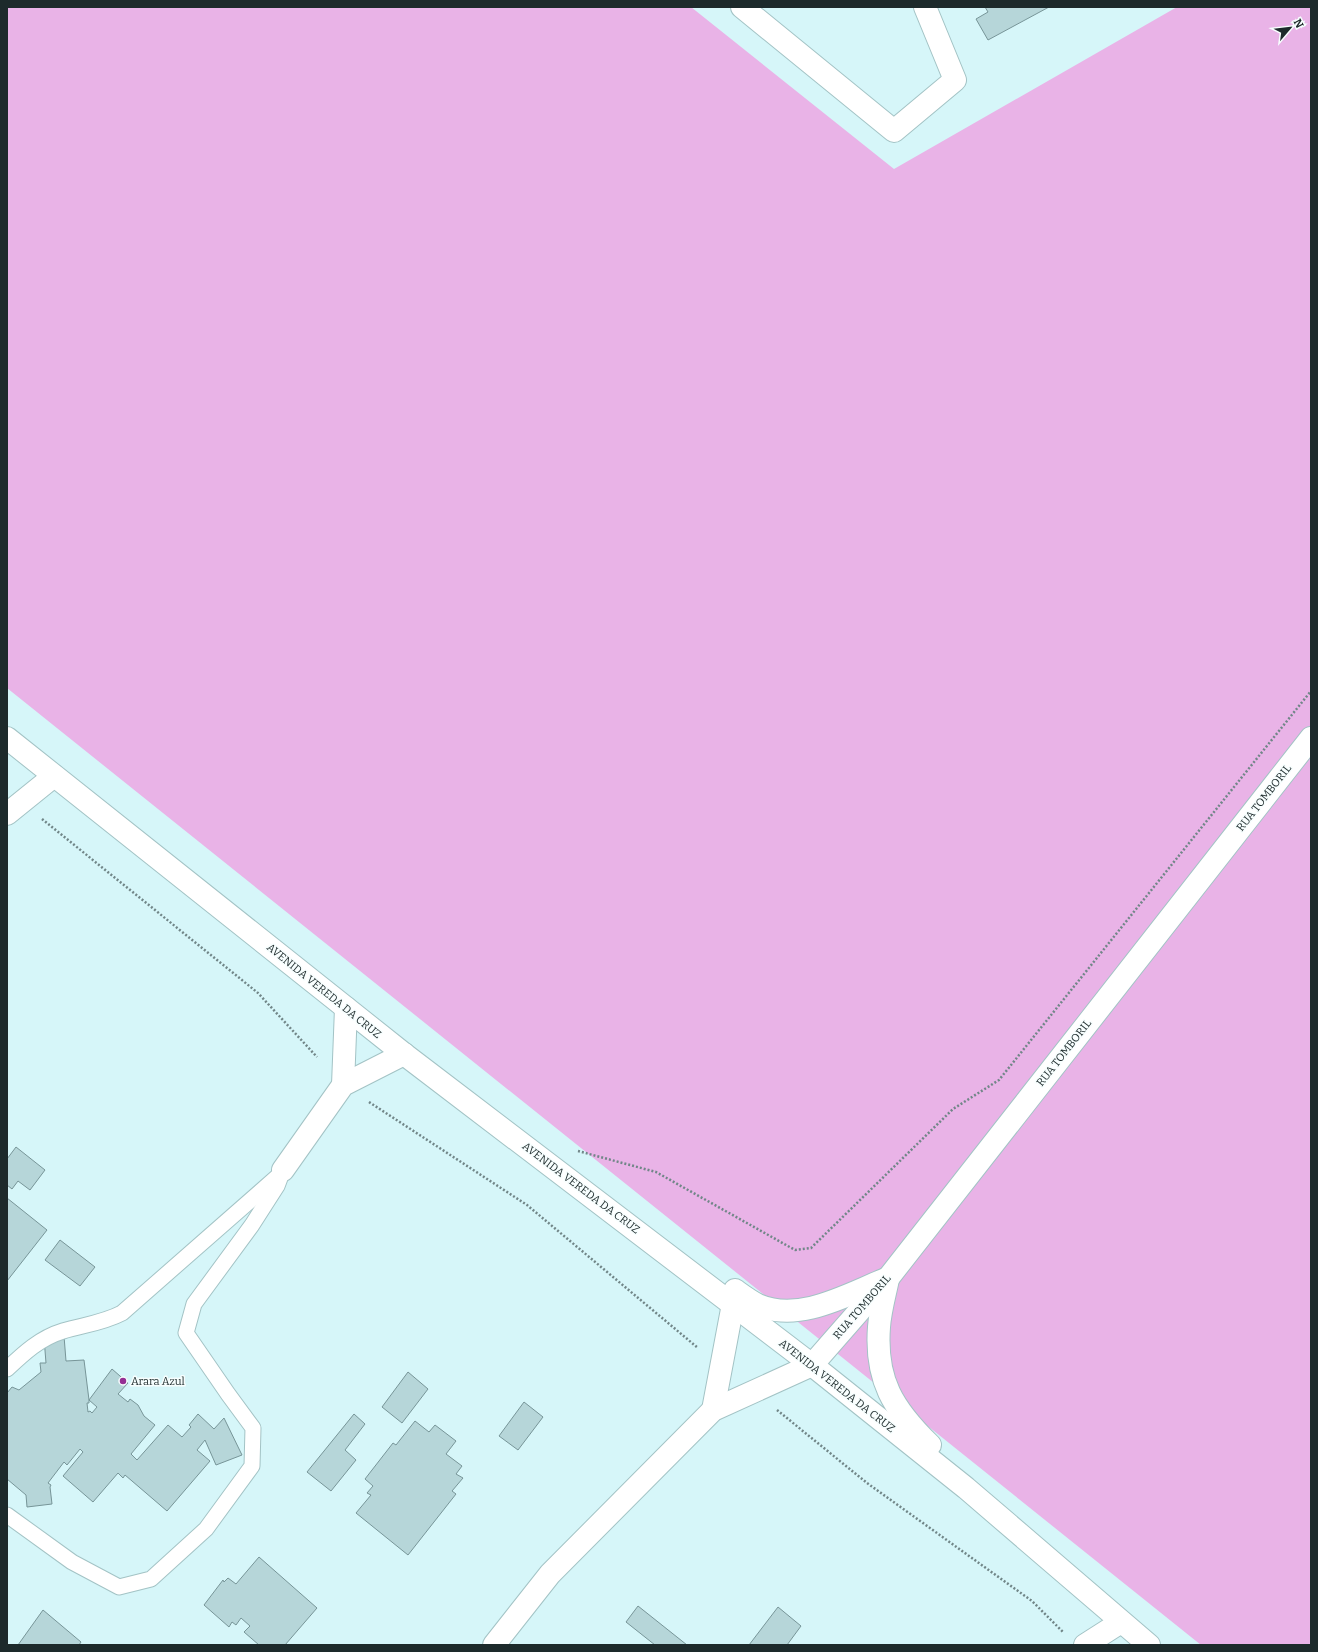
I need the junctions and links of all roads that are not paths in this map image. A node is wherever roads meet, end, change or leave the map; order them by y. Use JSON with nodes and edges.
{"nodes":[{"id":1,"x":742,"y":7,"type":"edge"},
{"id":2,"x":925,"y":7,"type":"edge"},
{"id":3,"x":7,"y":738,"type":"edge"},
{"id":4,"x":1311,"y":738,"type":"edge"},
{"id":5,"x":54,"y":776,"type":"junction"},
{"id":6,"x":14,"y":808,"type":"edge"},
{"id":7,"x":346,"y":1008,"type":"junction"},
{"id":8,"x":404,"y":1054,"type":"junction"},
{"id":9,"x":342,"y":1085,"type":"junction"},
{"id":10,"x":283,"y":1170,"type":"junction"},
{"id":11,"x":618,"y":1217,"type":"junction"},
{"id":12,"x":889,"y":1277,"type":"junction"},
{"id":13,"x":733,"y":1304,"type":"junction"},
{"id":14,"x":812,"y":1365,"type":"junction"},
{"id":15,"x":7,"y":1369,"type":"edge"},
{"id":16,"x":713,"y":1410,"type":"junction"},
{"id":17,"x":966,"y":1488,"type":"junction"},
{"id":18,"x":7,"y":1515,"type":"edge"},
{"id":19,"x":1121,"y":1622,"type":"junction"},
{"id":20,"x":1139,"y":1642,"type":"edge"},
{"id":21,"x":494,"y":1645,"type":"edge"},
{"id":22,"x":1085,"y":1645,"type":"edge"}],
"edges":[{"from":1,"to":2,"type":"street"},
{"from":3,"to":5,"type":"street","name":"AVENIDA VEREDA DA CRUZ"},
{"from":4,"to":12,"type":"street","name":"RUA TOMBORIL"},
{"from":5,"to":6,"type":"street"},
{"from":5,"to":7,"type":"street","name":"AVENIDA VEREDA DA CRUZ"},
{"from":7,"to":8,"type":"street","name":"AVENIDA VEREDA DA CRUZ"},
{"from":7,"to":9,"type":"street"},
{"from":8,"to":9,"type":"street"},
{"from":8,"to":11,"type":"street","name":"AVENIDA VEREDA DA CRUZ"},
{"from":9,"to":10,"type":"street"},
{"from":10,"to":15,"type":"lane"},
{"from":10,"to":18,"type":"lane"},
{"from":11,"to":12,"type":"street"},
{"from":11,"to":13,"type":"street","name":"AVENIDA VEREDA DA CRUZ"},
{"from":12,"to":14,"type":"street","name":"RUA TOMBORIL"},
{"from":12,"to":17,"type":"street"},
{"from":13,"to":14,"type":"street","name":"AVENIDA VEREDA DA CRUZ"},
{"from":13,"to":16,"type":"street"},
{"from":14,"to":16,"type":"street"},
{"from":14,"to":17,"type":"street","name":"AVENIDA VEREDA DA CRUZ"},
{"from":16,"to":21,"type":"street"},
{"from":17,"to":19,"type":"street","name":"AVENIDA VEREDA DA CRUZ"},
{"from":19,"to":20,"type":"street","name":"AVENIDA VEREDA DA CRUZ"},
{"from":19,"to":22,"type":"street"}]}
